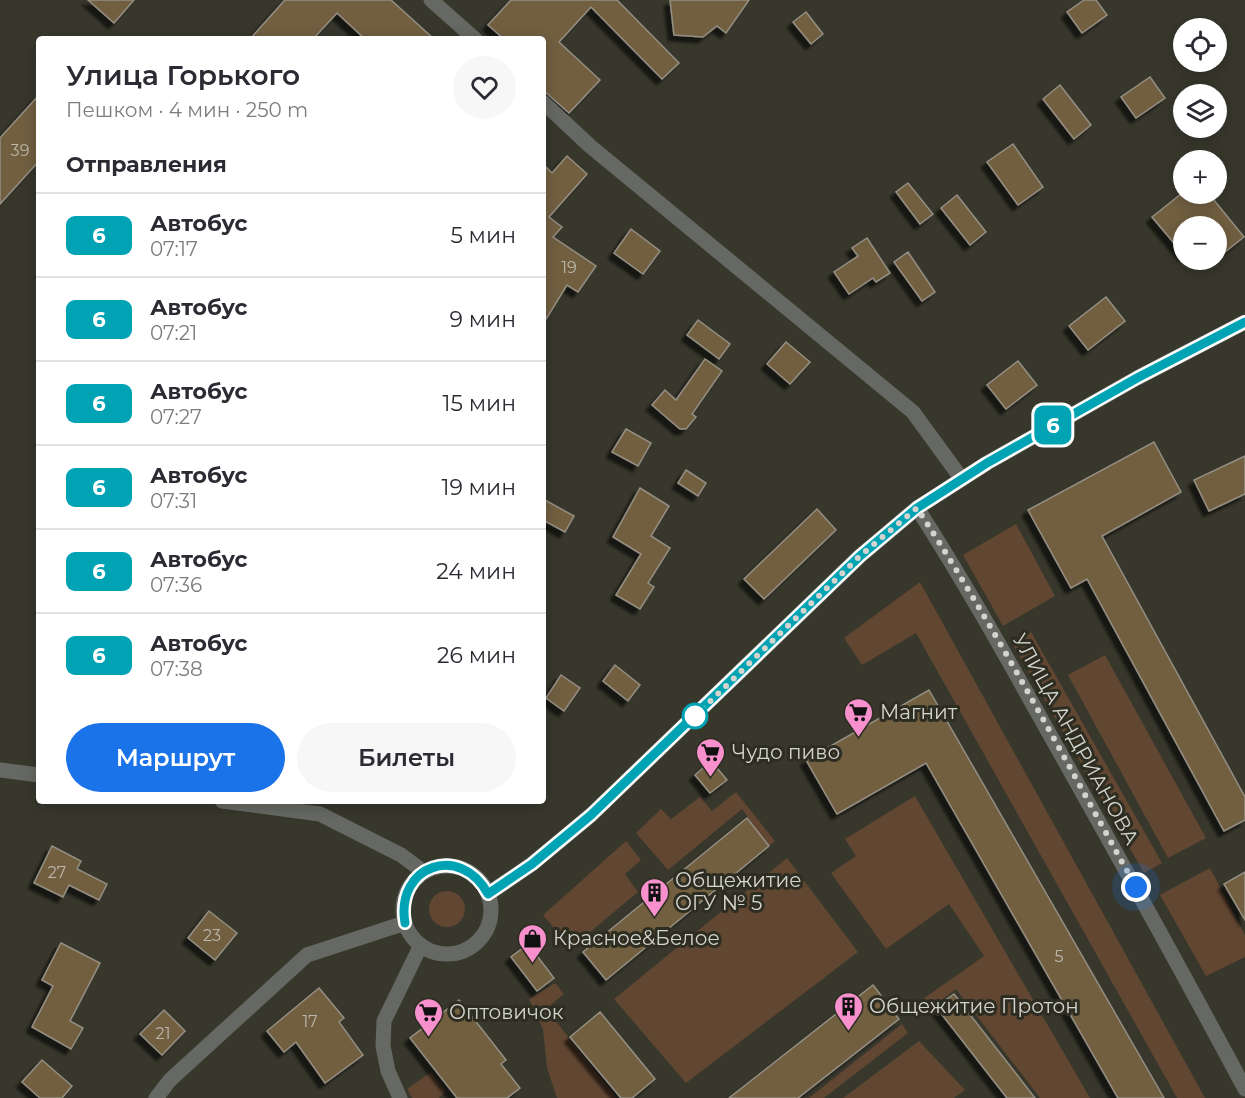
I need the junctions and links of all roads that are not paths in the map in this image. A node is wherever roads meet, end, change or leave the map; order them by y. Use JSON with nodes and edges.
{"nodes":[{"id":1,"x":431,"y":0,"type":"edge"},
{"id":2,"x":472,"y":36,"type":"edge"},
{"id":3,"x":546,"y":105,"type":"edge"},
{"id":4,"x":1245,"y":322,"type":"edge"},
{"id":5,"x":961,"y":478,"type":"junction"},
{"id":6,"x":917,"y":508,"type":"junction"},
{"id":7,"x":0,"y":770,"type":"edge"},
{"id":8,"x":36,"y":775,"type":"edge"},
{"id":9,"x":245,"y":804,"type":"edge"},
{"id":10,"x":424,"y":872,"type":"junction"},
{"id":11,"x":488,"y":894,"type":"junction"},
{"id":12,"x":405,"y":923,"type":"junction"},
{"id":13,"x":421,"y":945,"type":"junction"},
{"id":14,"x":1245,"y":1089,"type":"edge"},
{"id":15,"x":156,"y":1098,"type":"edge"},
{"id":16,"x":400,"y":1098,"type":"edge"}],
"edges":[{"from":1,"to":2,"type":"street"},
{"from":3,"to":5,"type":"street"},
{"from":4,"to":5,"type":"street"},
{"from":5,"to":6,"type":"street"},
{"from":6,"to":11,"type":"street"},
{"from":6,"to":14,"type":"street","name":"УЛИЦА АНДРИАНОВА"},
{"from":7,"to":8,"type":"street"},
{"from":9,"to":10,"type":"street"},
{"from":10,"to":11,"type":"street"},
{"from":10,"to":12,"type":"street"},
{"from":11,"to":13,"type":"street"},
{"from":12,"to":13,"type":"street"},
{"from":12,"to":15,"type":"street"},
{"from":13,"to":16,"type":"street"}]}
